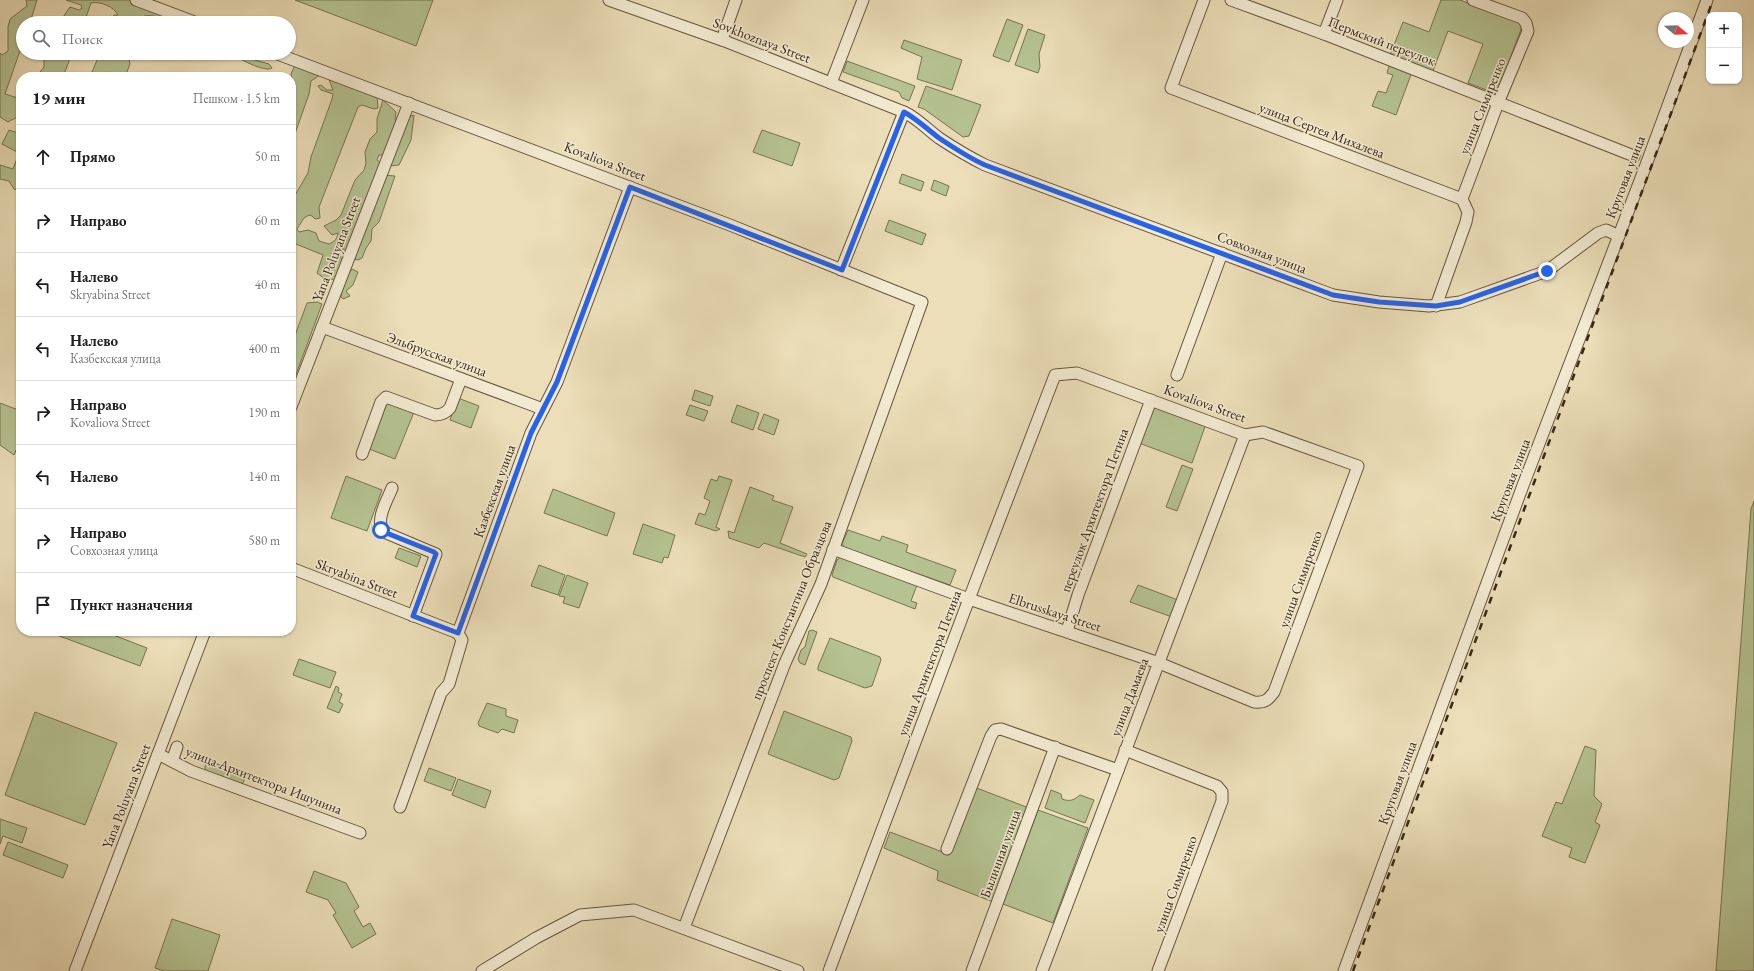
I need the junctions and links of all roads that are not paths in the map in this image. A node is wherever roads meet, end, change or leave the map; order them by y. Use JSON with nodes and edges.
{"nodes":[{"id":1,"x":136,"y":0,"type":"edge"},
{"id":2,"x":609,"y":0,"type":"edge"},
{"id":3,"x":736,"y":0,"type":"edge"},
{"id":4,"x":863,"y":0,"type":"edge"},
{"id":5,"x":1204,"y":0,"type":"edge"},
{"id":6,"x":1231,"y":0,"type":"edge"},
{"id":7,"x":1337,"y":0,"type":"edge"},
{"id":8,"x":1473,"y":0,"type":"edge"},
{"id":9,"x":1707,"y":0,"type":"edge"},
{"id":10,"x":178,"y":16,"type":"edge"},
{"id":11,"x":1324,"y":34,"type":"junction"},
{"id":12,"x":722,"y":40,"type":"junction"},
{"id":13,"x":295,"y":60,"type":"edge"},
{"id":14,"x":831,"y":83,"type":"junction"},
{"id":15,"x":1498,"y":102,"type":"junction"},
{"id":16,"x":409,"y":103,"type":"junction"},
{"id":17,"x":904,"y":112,"type":"junction"},
{"id":18,"x":1634,"y":156,"type":"dead end"},
{"id":19,"x":630,"y":187,"type":"junction"},
{"id":20,"x":1462,"y":199,"type":"junction"},
{"id":21,"x":1619,"y":236,"type":"junction"},
{"id":22,"x":1222,"y":253,"type":"junction"},
{"id":23,"x":842,"y":270,"type":"junction"},
{"id":24,"x":922,"y":302,"type":"joint"},
{"id":25,"x":1436,"y":306,"type":"junction"},
{"id":26,"x":322,"y":327,"type":"junction"},
{"id":27,"x":1064,"y":374,"type":"joint"},
{"id":28,"x":1177,"y":375,"type":"dead end"},
{"id":29,"x":461,"y":379,"type":"junction"},
{"id":30,"x":296,"y":394,"type":"edge"},
{"id":31,"x":1151,"y":400,"type":"junction"},
{"id":32,"x":543,"y":408,"type":"junction"},
{"id":33,"x":1245,"y":435,"type":"junction"},
{"id":34,"x":362,"y":454,"type":"dead end"},
{"id":35,"x":1358,"y":466,"type":"joint"},
{"id":36,"x":392,"y":488,"type":"dead end"},
{"id":37,"x":833,"y":549,"type":"junction"},
{"id":38,"x":296,"y":570,"type":"edge"},
{"id":39,"x":969,"y":599,"type":"junction"},
{"id":40,"x":413,"y":616,"type":"junction"},
{"id":41,"x":1068,"y":631,"type":"junction"},
{"id":42,"x":458,"y":633,"type":"junction"},
{"id":43,"x":203,"y":636,"type":"edge"},
{"id":44,"x":1159,"y":663,"type":"junction"},
{"id":45,"x":1267,"y":701,"type":"joint"},
{"id":46,"x":177,"y":747,"type":"dead end"},
{"id":47,"x":1056,"y":747,"type":"junction"},
{"id":48,"x":1125,"y":750,"type":"junction"},
{"id":49,"x":158,"y":754,"type":"junction"},
{"id":50,"x":172,"y":761,"type":"junction"},
{"id":51,"x":1118,"y":770,"type":"junction"},
{"id":52,"x":400,"y":808,"type":"dead end"},
{"id":53,"x":360,"y":832,"type":"dead end"},
{"id":54,"x":947,"y":849,"type":"dead end"},
{"id":55,"x":684,"y":928,"type":"junction"},
{"id":56,"x":75,"y":971,"type":"edge"},
{"id":57,"x":482,"y":971,"type":"edge"},
{"id":58,"x":798,"y":971,"type":"edge"},
{"id":59,"x":829,"y":971,"type":"edge"},
{"id":60,"x":972,"y":971,"type":"edge"},
{"id":61,"x":1042,"y":971,"type":"edge"},
{"id":62,"x":1158,"y":971,"type":"edge"},
{"id":63,"x":1344,"y":971,"type":"edge"}],
"edges":[{"from":1,"to":10,"type":"street"},
{"from":2,"to":12,"type":"street","name":"Sovkhoznaya Street"},
{"from":3,"to":12,"type":"street"},
{"from":4,"to":14,"type":"street"},
{"from":5,"to":20,"type":"street","name":"улица Сергея Михалева"},
{"from":6,"to":11,"type":"street","name":"Пермский переулок"},
{"from":7,"to":11,"type":"street"},
{"from":8,"to":15,"type":"street","name":"улица Симиренко"},
{"from":9,"to":21,"type":"street","name":"Круговая улица"},
{"from":11,"to":15,"type":"street","name":"Пермский переулок"},
{"from":12,"to":14,"type":"street","name":"Sovkhoznaya Street"},
{"from":13,"to":16,"type":"street","name":"Kovaliova Street"},
{"from":14,"to":17,"type":"street","name":"Sovkhoznaya Street"},
{"from":15,"to":18,"type":"street","name":"Пермский переулок"},
{"from":15,"to":20,"type":"street","name":"улица Симиренко"},
{"from":16,"to":19,"type":"street","name":"Kovaliova Street"},
{"from":16,"to":26,"type":"street","name":"Yana Poluyana Street"},
{"from":17,"to":22,"type":"street","name":"Совхозная улица"},
{"from":17,"to":23,"type":"street"},
{"from":19,"to":23,"type":"street","name":"Kovaliova Street"},
{"from":19,"to":32,"type":"street","name":"Казбекская улица"},
{"from":20,"to":25,"type":"street"},
{"from":21,"to":25,"type":"street","name":"Совхозная улица"},
{"from":21,"to":63,"type":"street","name":"Круговая улица"},
{"from":22,"to":25,"type":"street","name":"Совхозная улица"},
{"from":22,"to":28,"type":"street"},
{"from":23,"to":24,"type":"street","name":"Kovaliova Street"},
{"from":24,"to":37,"type":"street","name":"проспект Константина Образцова"},
{"from":26,"to":29,"type":"street","name":"Эльбрусская улица"},
{"from":26,"to":30,"type":"street","name":"Yana Poluyana Street"},
{"from":27,"to":31,"type":"street","name":"Kovaliova Street"},
{"from":27,"to":39,"type":"street","name":"улица Архитектора Петина"},
{"from":29,"to":32,"type":"street","name":"Эльбрусская улица"},
{"from":29,"to":34,"type":"street"},
{"from":31,"to":33,"type":"street","name":"Kovaliova Street"},
{"from":31,"to":41,"type":"street","name":"переулок Архитектора Петина"},
{"from":32,"to":42,"type":"street","name":"Казбекская улица"},
{"from":33,"to":35,"type":"street","name":"Kovaliova Street"},
{"from":33,"to":44,"type":"street","name":"улица Дамаева"},
{"from":35,"to":45,"type":"street","name":"улица Симиренко"},
{"from":36,"to":40,"type":"street"},
{"from":37,"to":39,"type":"street","name":"Elbrusskaya Street"},
{"from":37,"to":55,"type":"street","name":"проспект Константина Образцова"},
{"from":38,"to":40,"type":"street","name":"Skryabina Street"},
{"from":39,"to":41,"type":"street","name":"Elbrusskaya Street"},
{"from":39,"to":59,"type":"street","name":"улица Архитектора Петина"},
{"from":40,"to":42,"type":"street","name":"Skryabina Street"},
{"from":41,"to":44,"type":"street","name":"Elbrusskaya Street"},
{"from":42,"to":52,"type":"street","name":"Казбекская улица"},
{"from":43,"to":49,"type":"street","name":"Yana Poluyana Street"},
{"from":44,"to":45,"type":"street","name":"Elbrusskaya Street"},
{"from":44,"to":48,"type":"street","name":"улица Дамаева"},
{"from":46,"to":50,"type":"street"},
{"from":47,"to":51,"type":"street"},
{"from":47,"to":54,"type":"street"},
{"from":47,"to":60,"type":"street","name":"Былинная улица"},
{"from":48,"to":51,"type":"street","name":"улица Дамаева"},
{"from":48,"to":62,"type":"street","name":"улица Симиренко"},
{"from":49,"to":50,"type":"street","name":"улица Архитектора Ишунина"},
{"from":49,"to":56,"type":"street","name":"Yana Poluyana Street"},
{"from":50,"to":53,"type":"street","name":"улица Архитектора Ишунина"},
{"from":51,"to":61,"type":"street","name":"улица Дамаева"},
{"from":55,"to":57,"type":"street"},
{"from":55,"to":58,"type":"street"}]}
